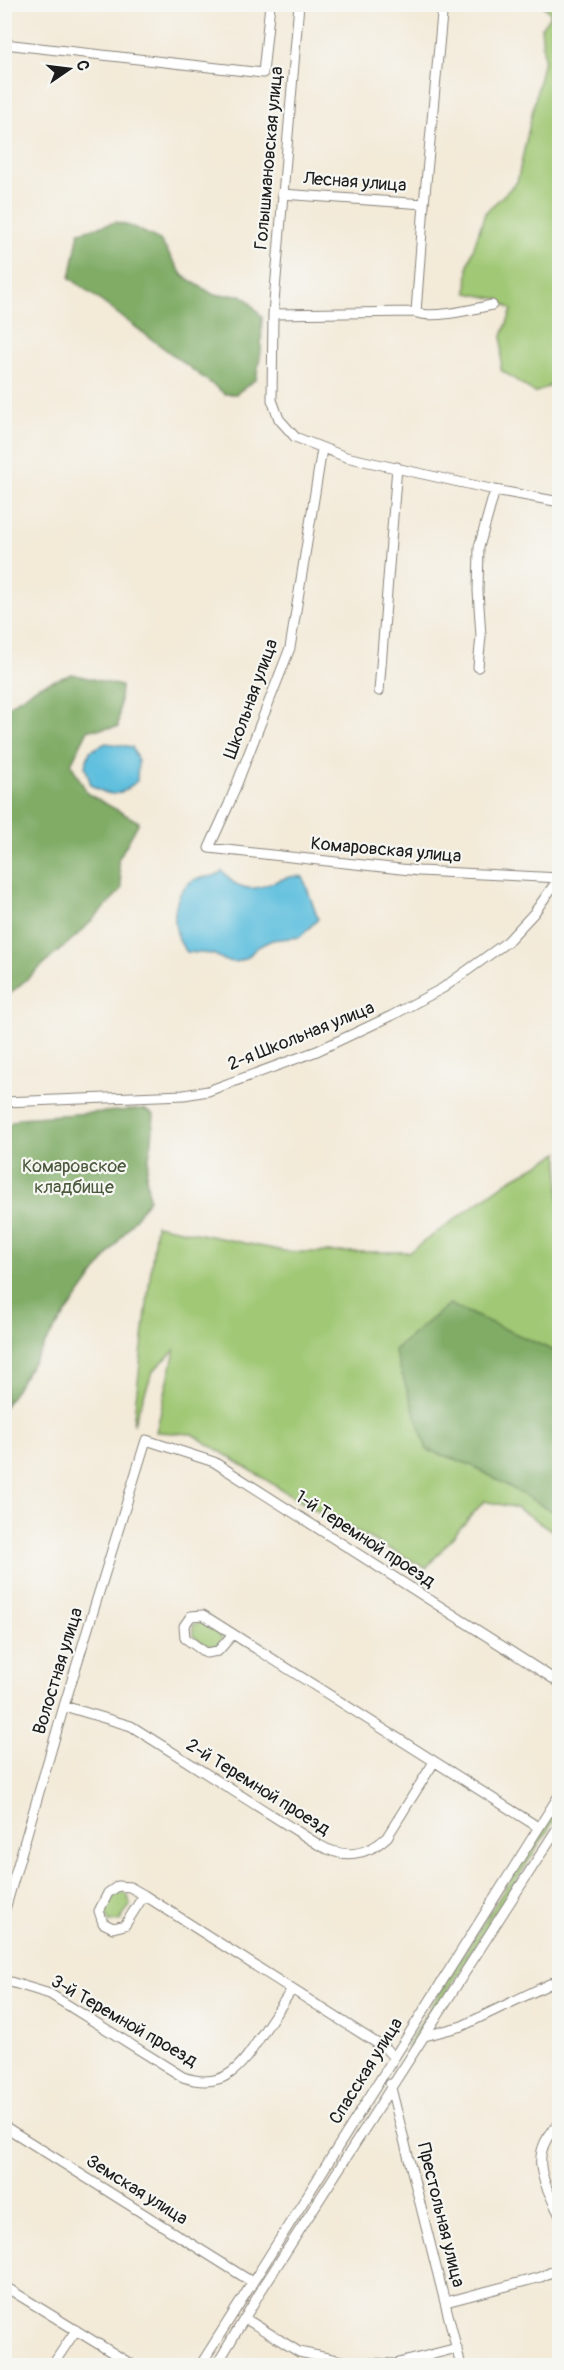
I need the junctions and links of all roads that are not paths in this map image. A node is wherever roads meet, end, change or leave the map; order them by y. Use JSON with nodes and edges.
{"nodes":[{"id":1,"x":270,"y":4,"type":"edge"},
{"id":2,"x":299,"y":4,"type":"edge"},
{"id":3,"x":443,"y":4,"type":"edge"},
{"id":4,"x":4,"y":44,"type":"edge"},
{"id":5,"x":282,"y":194,"type":"junction"},
{"id":6,"x":424,"y":204,"type":"junction"},
{"id":7,"x":492,"y":305,"type":"dead end"},
{"id":8,"x":416,"y":312,"type":"junction"},
{"id":9,"x":273,"y":314,"type":"junction"},
{"id":10,"x":322,"y":449,"type":"junction"},
{"id":11,"x":397,"y":467,"type":"junction"},
{"id":12,"x":495,"y":490,"type":"junction"},
{"id":13,"x":560,"y":502,"type":"edge"},
{"id":14,"x":478,"y":667,"type":"dead end"},
{"id":15,"x":379,"y":691,"type":"dead end"},
{"id":16,"x":209,"y":848,"type":"joint"},
{"id":17,"x":559,"y":878,"type":"edge"},
{"id":18,"x":4,"y":1102,"type":"edge"},
{"id":19,"x":146,"y":1440,"type":"joint"},
{"id":20,"x":233,"y":1634,"type":"junction"},
{"id":21,"x":560,"y":1683,"type":"edge"},
{"id":22,"x":64,"y":1706,"type":"junction"},
{"id":23,"x":434,"y":1762,"type":"junction"},
{"id":24,"x":560,"y":1794,"type":"edge"},
{"id":25,"x":560,"y":1824,"type":"edge"},
{"id":26,"x":538,"y":1827,"type":"junction"},
{"id":27,"x":144,"y":1895,"type":"junction"},
{"id":28,"x":4,"y":1913,"type":"edge"},
{"id":29,"x":560,"y":1979,"type":"edge"},
{"id":30,"x":4,"y":1980,"type":"edge"},
{"id":31,"x":292,"y":1989,"type":"junction"},
{"id":32,"x":425,"y":2036,"type":"junction"},
{"id":33,"x":393,"y":2057,"type":"junction"},
{"id":34,"x":382,"y":2077,"type":"junction"},
{"id":35,"x":392,"y":2086,"type":"junction"},
{"id":36,"x":560,"y":2123,"type":"edge"},
{"id":37,"x":4,"y":2126,"type":"edge"},
{"id":38,"x":560,"y":2216,"type":"edge"},
{"id":39,"x":560,"y":2268,"type":"edge"},
{"id":40,"x":252,"y":2282,"type":"junction"},
{"id":41,"x":4,"y":2286,"type":"edge"},
{"id":42,"x":446,"y":2302,"type":"junction"},
{"id":43,"x":246,"y":2319,"type":"junction"},
{"id":44,"x":76,"y":2330,"type":"junction"},
{"id":45,"x":457,"y":2348,"type":"junction"},
{"id":46,"x":52,"y":2366,"type":"edge"},
{"id":47,"x":134,"y":2366,"type":"edge"},
{"id":48,"x":200,"y":2366,"type":"edge"},
{"id":49,"x":216,"y":2366,"type":"edge"},
{"id":50,"x":462,"y":2366,"type":"edge"}],
"edges":[{"from":1,"to":4,"type":"street"},
{"from":2,"to":5,"type":"street","name":"Голышмановская улица"},
{"from":3,"to":6,"type":"street"},
{"from":5,"to":6,"type":"street","name":"Лесная улица"},
{"from":5,"to":9,"type":"street","name":"Голышмановская улица"},
{"from":6,"to":8,"type":"street","name":"Лесная улица"},
{"from":7,"to":8,"type":"street"},
{"from":8,"to":9,"type":"street"},
{"from":9,"to":10,"type":"street","name":"Голышмановская улица"},
{"from":10,"to":11,"type":"street"},
{"from":10,"to":16,"type":"street","name":"Школьная улица"},
{"from":11,"to":12,"type":"street"},
{"from":11,"to":15,"type":"street"},
{"from":12,"to":13,"type":"street"},
{"from":12,"to":14,"type":"street"},
{"from":16,"to":17,"type":"street","name":"Комаровская улица"},
{"from":17,"to":18,"type":"street","name":"2-я Школьная улица"},
{"from":19,"to":21,"type":"street","name":"1-й Теремной проезд"},
{"from":19,"to":22,"type":"street","name":"Волостная улица"},
{"from":20,"to":20,"type":"street"},
{"from":20,"to":23,"type":"street"},
{"from":22,"to":23,"type":"street","name":"2-й Теремной проезд"},
{"from":22,"to":28,"type":"street","name":"Волостная улица"},
{"from":23,"to":26,"type":"street"},
{"from":24,"to":26,"type":"street","name":"Спасская улица"},
{"from":25,"to":32,"type":"street","name":"Спасская улица"},
{"from":26,"to":33,"type":"street","name":"Спасская улица"},
{"from":27,"to":27,"type":"street"},
{"from":27,"to":31,"type":"street"},
{"from":29,"to":32,"type":"street"},
{"from":30,"to":31,"type":"street","name":"3-й Теремной проезд"},
{"from":31,"to":33,"type":"street"},
{"from":32,"to":35,"type":"street","name":"Спасская улица"},
{"from":33,"to":34,"type":"street","name":"Спасская улица"},
{"from":34,"to":35,"type":"street"},
{"from":34,"to":40,"type":"street","name":"Спасская улица"},
{"from":35,"to":42,"type":"street","name":"Престольная улица"},
{"from":35,"to":43,"type":"street","name":"Спасская улица"},
{"from":36,"to":38,"type":"street"},
{"from":37,"to":40,"type":"street","name":"Земская улица"},
{"from":39,"to":42,"type":"street"},
{"from":40,"to":48,"type":"street","name":"Спасская улица"},
{"from":41,"to":44,"type":"street"},
{"from":42,"to":45,"type":"street","name":"Престольная улица"},
{"from":43,"to":45,"type":"street"},
{"from":43,"to":49,"type":"street","name":"Спасская улица"},
{"from":44,"to":46,"type":"street"},
{"from":44,"to":47,"type":"street"},
{"from":45,"to":50,"type":"street","name":"Престольная улица"}]}
